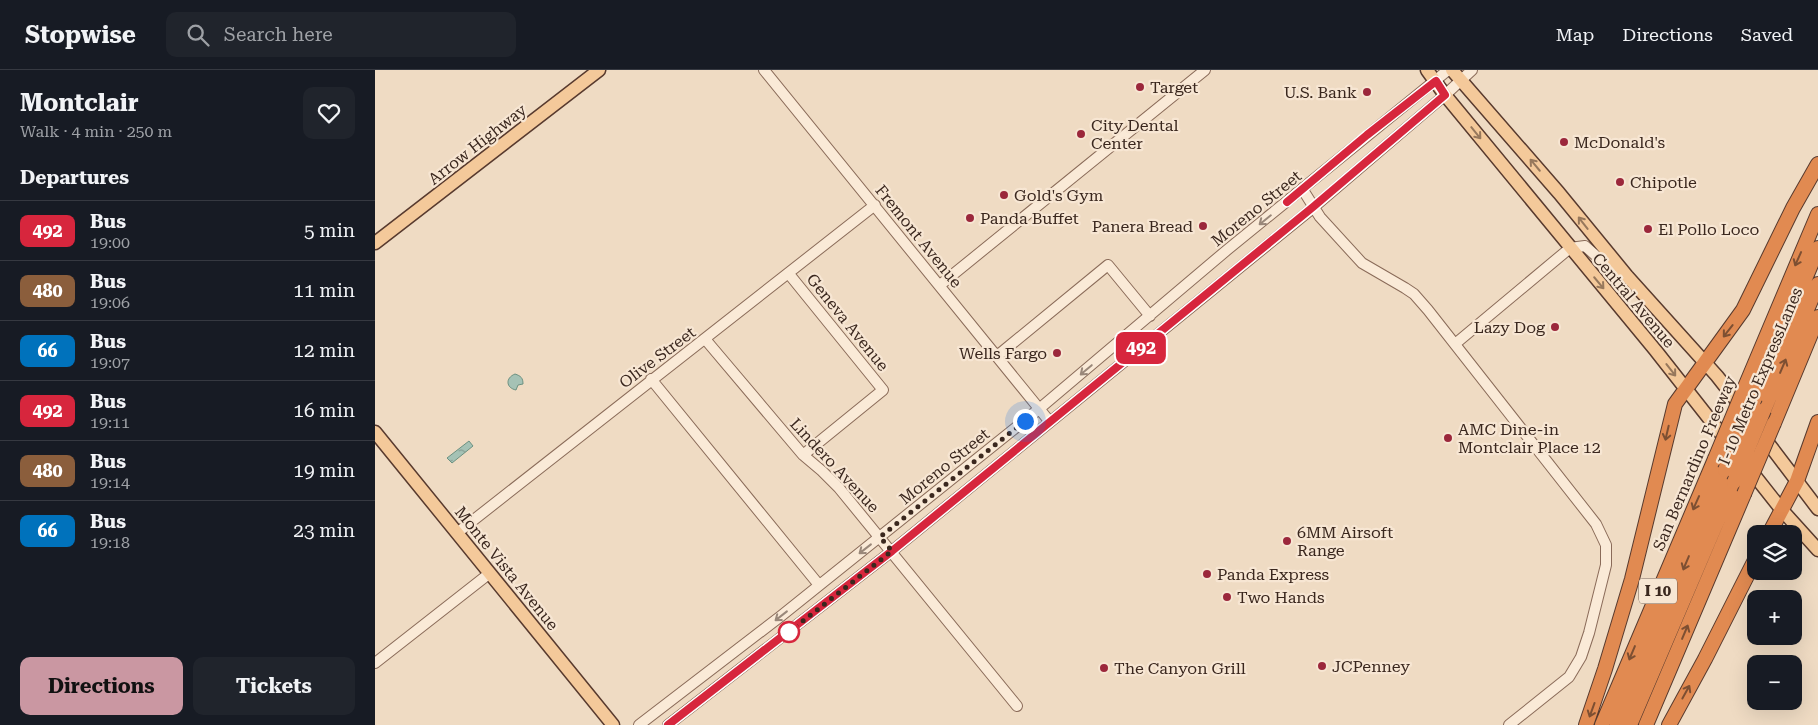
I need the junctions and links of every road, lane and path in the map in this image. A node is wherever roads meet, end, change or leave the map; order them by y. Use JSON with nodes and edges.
{"nodes":[{"id":1,"x":599,"y":70,"type":"edge"},
{"id":2,"x":764,"y":70,"type":"edge"},
{"id":3,"x":1205,"y":70,"type":"edge"},
{"id":4,"x":1427,"y":70,"type":"edge"},
{"id":5,"x":1448,"y":70,"type":"edge"},
{"id":6,"x":1472,"y":70,"type":"edge"},
{"id":7,"x":1457,"y":75,"type":"edge"},
{"id":8,"x":1436,"y":81,"type":"junction"},
{"id":9,"x":1445,"y":95,"type":"junction"},
{"id":10,"x":1818,"y":164,"type":"edge"},
{"id":11,"x":1303,"y":190,"type":"junction"},
{"id":12,"x":875,"y":205,"type":"junction"},
{"id":13,"x":1313,"y":207,"type":"junction"},
{"id":14,"x":1818,"y":214,"type":"edge"},
{"id":15,"x":375,"y":243,"type":"edge"},
{"id":16,"x":1570,"y":248,"type":"junction"},
{"id":17,"x":1818,"y":248,"type":"edge"},
{"id":18,"x":789,"y":274,"type":"junction"},
{"id":19,"x":1627,"y":276,"type":"junction"},
{"id":20,"x":940,"y":284,"type":"junction"},
{"id":21,"x":1818,"y":284,"type":"edge"},
{"id":22,"x":1150,"y":316,"type":"junction"},
{"id":23,"x":1818,"y":317,"type":"edge"},
{"id":24,"x":705,"y":339,"type":"junction"},
{"id":25,"x":1455,"y":344,"type":"junction"},
{"id":26,"x":997,"y":356,"type":"junction"},
{"id":27,"x":1705,"y":362,"type":"junction"},
{"id":28,"x":651,"y":379,"type":"junction"},
{"id":29,"x":1685,"y":389,"type":"junction"},
{"id":30,"x":1039,"y":409,"type":"junction"},
{"id":31,"x":1050,"y":422,"type":"junction"},
{"id":32,"x":1818,"y":422,"type":"edge"},
{"id":33,"x":375,"y":432,"type":"edge"},
{"id":34,"x":803,"y":455,"type":"junction"},
{"id":35,"x":1797,"y":481,"type":"junction"},
{"id":36,"x":1781,"y":509,"type":"junction"},
{"id":37,"x":1818,"y":509,"type":"edge"},
{"id":38,"x":1773,"y":525,"type":"edge"},
{"id":39,"x":457,"y":533,"type":"junction"},
{"id":40,"x":880,"y":537,"type":"junction"},
{"id":41,"x":1818,"y":550,"type":"edge"},
{"id":42,"x":892,"y":551,"type":"junction"},
{"id":43,"x":490,"y":573,"type":"junction"},
{"id":44,"x":1747,"y":576,"type":"edge"},
{"id":45,"x":819,"y":586,"type":"junction"},
{"id":46,"x":375,"y":663,"type":"edge"},
{"id":47,"x":1017,"y":706,"type":"dead end"},
{"id":48,"x":613,"y":725,"type":"edge"},
{"id":49,"x":639,"y":725,"type":"edge"},
{"id":50,"x":668,"y":725,"type":"edge"},
{"id":51,"x":1509,"y":725,"type":"edge"},
{"id":52,"x":1586,"y":725,"type":"edge"},
{"id":53,"x":1602,"y":725,"type":"edge"},
{"id":54,"x":1617,"y":725,"type":"edge"},
{"id":55,"x":1630,"y":725,"type":"edge"},
{"id":56,"x":1646,"y":725,"type":"edge"},
{"id":57,"x":1669,"y":725,"type":"edge"}],
"edges":[{"from":1,"to":15,"type":"main road","name":"Arrow Highway"},
{"from":2,"to":12,"type":"street","name":"Fremont Avenue"},
{"from":3,"to":20,"type":"street"},
{"from":4,"to":8,"type":"main road","name":"Central Avenue"},
{"from":5,"to":8,"type":"street","name":"Moreno Street"},
{"from":6,"to":7,"type":"street","name":"Moreno Street"},
{"from":7,"to":9,"type":"street","name":"Moreno Street"},
{"from":19,"to":7,"type":"main road","name":"Central Avenue","one_way":true},
{"from":8,"to":9,"type":"main road","name":"Central Avenue"},
{"from":8,"to":11,"type":"street","name":"Moreno Street"},
{"from":9,"to":13,"type":"street","name":"Moreno Street"},
{"from":9,"to":16,"type":"main road","name":"Central Avenue","one_way":true},
{"from":10,"to":27,"type":"highway","one_way":true},
{"from":11,"to":13,"type":"street"},
{"from":11,"to":22,"type":"street","name":"Moreno Street","one_way":true},
{"from":12,"to":18,"type":"street","name":"Olive Street"},
{"from":12,"to":20,"type":"street","name":"Fremont Avenue"},
{"from":13,"to":25,"type":"street"},
{"from":13,"to":31,"type":"street","name":"Moreno Street"},
{"from":14,"to":53,"type":"highway","name":"San Bernardino Freeway","number":"I 10","one_way":true,"bridge":true},
{"from":16,"to":19,"type":"street"},
{"from":16,"to":25,"type":"street"},
{"from":16,"to":29,"type":"main road","name":"Central Avenue","one_way":true},
{"from":17,"to":54,"type":"highway","name":"I-10 Metro ExpressLanes","one_way":true,"bridge":true},
{"from":18,"to":24,"type":"street","name":"Olive Street"},
{"from":18,"to":34,"type":"street","name":"Geneva Avenue"},
{"from":19,"to":27,"type":"main road","name":"Central Avenue"},
{"from":20,"to":26,"type":"street","name":"Fremont Avenue"},
{"from":55,"to":21,"type":"highway","name":"I-10 Metro ExpressLanes","one_way":true,"bridge":true},
{"from":22,"to":26,"type":"street"},
{"from":22,"to":30,"type":"street","name":"Moreno Street","one_way":true},
{"from":56,"to":23,"type":"highway","number":"I 10","one_way":true,"bridge":true},
{"from":24,"to":28,"type":"street","name":"Olive Street"},
{"from":24,"to":34,"type":"street","name":"Lindero Avenue"},
{"from":25,"to":51,"type":"street"},
{"from":26,"to":30,"type":"street","name":"Fremont Avenue"},
{"from":27,"to":29,"type":"highway"},
{"from":27,"to":35,"type":"main road","name":"Central Avenue"},
{"from":28,"to":39,"type":"street","name":"Olive Street"},
{"from":28,"to":45,"type":"street"},
{"from":29,"to":36,"type":"main road","name":"Central Avenue"},
{"from":29,"to":52,"type":"highway","one_way":true},
{"from":30,"to":31,"type":"street","name":"Fremont Avenue"},
{"from":30,"to":40,"type":"street","name":"Moreno Street"},
{"from":31,"to":42,"type":"street","name":"Moreno Street"},
{"from":32,"to":35,"type":"highway"},
{"from":33,"to":39,"type":"main road","name":"Monte Vista Avenue"},
{"from":34,"to":40,"type":"street","name":"Lindero Avenue"},
{"from":35,"to":36,"type":"highway"},
{"from":35,"to":37,"type":"main road","name":"Central Avenue"},
{"from":36,"to":38,"type":"highway"},
{"from":36,"to":41,"type":"main road","name":"Central Avenue"},
{"from":39,"to":43,"type":"main road","name":"Monte Vista Avenue"},
{"from":40,"to":42,"type":"street","name":"Lindero Avenue"},
{"from":40,"to":45,"type":"street","name":"Moreno Street","one_way":true},
{"from":42,"to":47,"type":"street","name":"Lindero Avenue"},
{"from":42,"to":50,"type":"street","name":"Moreno Street"},
{"from":43,"to":46,"type":"street"},
{"from":43,"to":48,"type":"main road","name":"Monte Vista Avenue"},
{"from":57,"to":44,"type":"highway","one_way":true},
{"from":45,"to":49,"type":"street","name":"Moreno Street","one_way":true}]}
